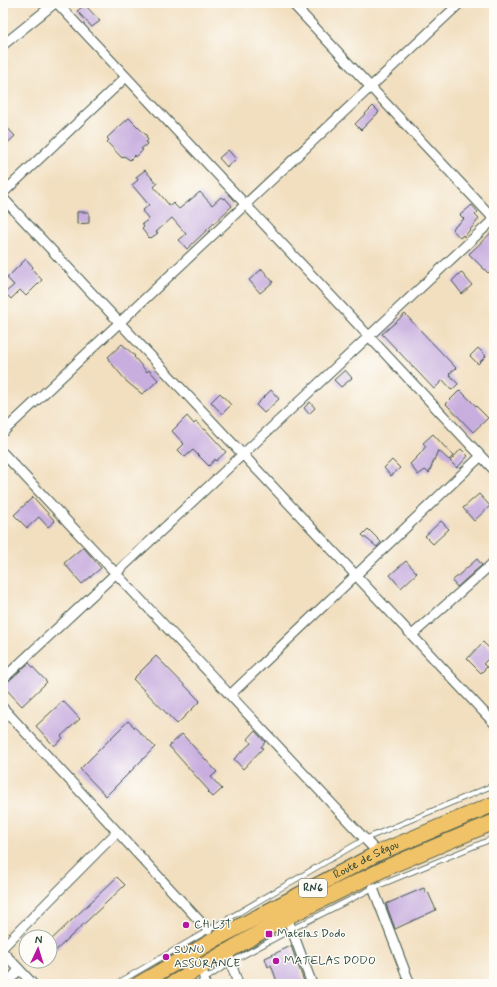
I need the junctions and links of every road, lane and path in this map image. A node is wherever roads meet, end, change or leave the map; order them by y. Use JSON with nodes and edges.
{"nodes":[{"id":1,"x":56,"y":3,"type":"edge"},
{"id":2,"x":292,"y":3,"type":"edge"},
{"id":3,"x":460,"y":3,"type":"edge"},
{"id":4,"x":3,"y":45,"type":"edge"},
{"id":5,"x":126,"y":77,"type":"junction"},
{"id":6,"x":371,"y":87,"type":"junction"},
{"id":7,"x":3,"y":193,"type":"edge"},
{"id":8,"x":3,"y":198,"type":"edge"},
{"id":9,"x":246,"y":205,"type":"junction"},
{"id":10,"x":494,"y":219,"type":"edge"},
{"id":11,"x":120,"y":323,"type":"junction"},
{"id":12,"x":369,"y":336,"type":"junction"},
{"id":13,"x":3,"y":432,"type":"edge"},
{"id":14,"x":3,"y":452,"type":"edge"},
{"id":15,"x":243,"y":454,"type":"junction"},
{"id":16,"x":481,"y":456,"type":"junction"},
{"id":17,"x":494,"y":470,"type":"edge"},
{"id":18,"x":494,"y":562,"type":"edge"},
{"id":19,"x":116,"y":573,"type":"junction"},
{"id":20,"x":355,"y":575,"type":"junction"},
{"id":21,"x":412,"y":635,"type":"junction"},
{"id":22,"x":3,"y":679,"type":"edge"},
{"id":23,"x":230,"y":695,"type":"junction"},
{"id":24,"x":3,"y":708,"type":"edge"},
{"id":25,"x":494,"y":723,"type":"edge"},
{"id":26,"x":494,"y":785,"type":"edge"},
{"id":27,"x":494,"y":804,"type":"edge"},
{"id":28,"x":494,"y":822,"type":"edge"},
{"id":29,"x":117,"y":832,"type":"junction"},
{"id":30,"x":494,"y":838,"type":"edge"},
{"id":31,"x":365,"y":839,"type":"junction"},
{"id":32,"x":378,"y":853,"type":"junction"},
{"id":33,"x":373,"y":888,"type":"junction"},
{"id":34,"x":289,"y":923,"type":"junction"},
{"id":35,"x":208,"y":930,"type":"junction"},
{"id":36,"x":3,"y":947,"type":"edge"},
{"id":37,"x":3,"y":952,"type":"edge"},
{"id":38,"x":229,"y":957,"type":"junction"},
{"id":39,"x":18,"y":968,"type":"edge"},
{"id":40,"x":19,"y":969,"type":"joint"},
{"id":41,"x":202,"y":978,"type":"edge"},
{"id":42,"x":7,"y":984,"type":"edge"},
{"id":43,"x":33,"y":984,"type":"edge"},
{"id":44,"x":116,"y":984,"type":"edge"},
{"id":45,"x":139,"y":984,"type":"edge"},
{"id":46,"x":172,"y":984,"type":"edge"},
{"id":47,"x":238,"y":984,"type":"edge"},
{"id":48,"x":312,"y":984,"type":"edge"},
{"id":49,"x":410,"y":984,"type":"edge"}],
"edges":[{"from":1,"to":4,"type":"street"},
{"from":1,"to":5,"type":"street"},
{"from":2,"to":6,"type":"street"},
{"from":3,"to":6,"type":"street"},
{"from":5,"to":7,"type":"street"},
{"from":5,"to":9,"type":"street"},
{"from":6,"to":9,"type":"street"},
{"from":6,"to":10,"type":"street"},
{"from":8,"to":11,"type":"street"},
{"from":9,"to":11,"type":"street"},
{"from":9,"to":12,"type":"street"},
{"from":10,"to":12,"type":"street"},
{"from":11,"to":13,"type":"street"},
{"from":11,"to":15,"type":"street"},
{"from":12,"to":15,"type":"street"},
{"from":12,"to":16,"type":"street"},
{"from":14,"to":19,"type":"street"},
{"from":15,"to":19,"type":"street"},
{"from":15,"to":20,"type":"street"},
{"from":16,"to":17,"type":"street"},
{"from":16,"to":20,"type":"street"},
{"from":18,"to":21,"type":"street"},
{"from":19,"to":22,"type":"street"},
{"from":19,"to":23,"type":"street"},
{"from":20,"to":21,"type":"street"},
{"from":20,"to":23,"type":"street"},
{"from":21,"to":25,"type":"street"},
{"from":23,"to":31,"type":"street"},
{"from":24,"to":29,"type":"street"},
{"from":26,"to":31,"type":"lane"},
{"from":27,"to":32,"type":"highway","name":"Route de Ségou","number":"RN6"},
{"from":28,"to":34,"type":"highway","name":"Route de Ségou","number":"RN6"},
{"from":29,"to":35,"type":"street"},
{"from":29,"to":36,"type":"street"},
{"from":30,"to":33,"type":"lane"},
{"from":31,"to":32,"type":"street"},
{"from":31,"to":35,"type":"lane"},
{"from":32,"to":45,"type":"highway","name":"Route de Ségou","number":"RN6"},
{"from":33,"to":34,"type":"lane"},
{"from":33,"to":49,"type":"street"},
{"from":34,"to":38,"type":"highway","name":"Route de Ségou","number":"RN6"},
{"from":34,"to":48,"type":"street"},
{"from":35,"to":44,"type":"lane"},
{"from":37,"to":39,"type":"street"},
{"from":38,"to":41,"type":"highway","name":"Route de Ségou","number":"RN6"},
{"from":38,"to":47,"type":"street"},
{"from":40,"to":42,"type":"street"},
{"from":40,"to":43,"type":"street"},
{"from":41,"to":46,"type":"highway","name":"Route de Ségou","number":"RN6"}]}
